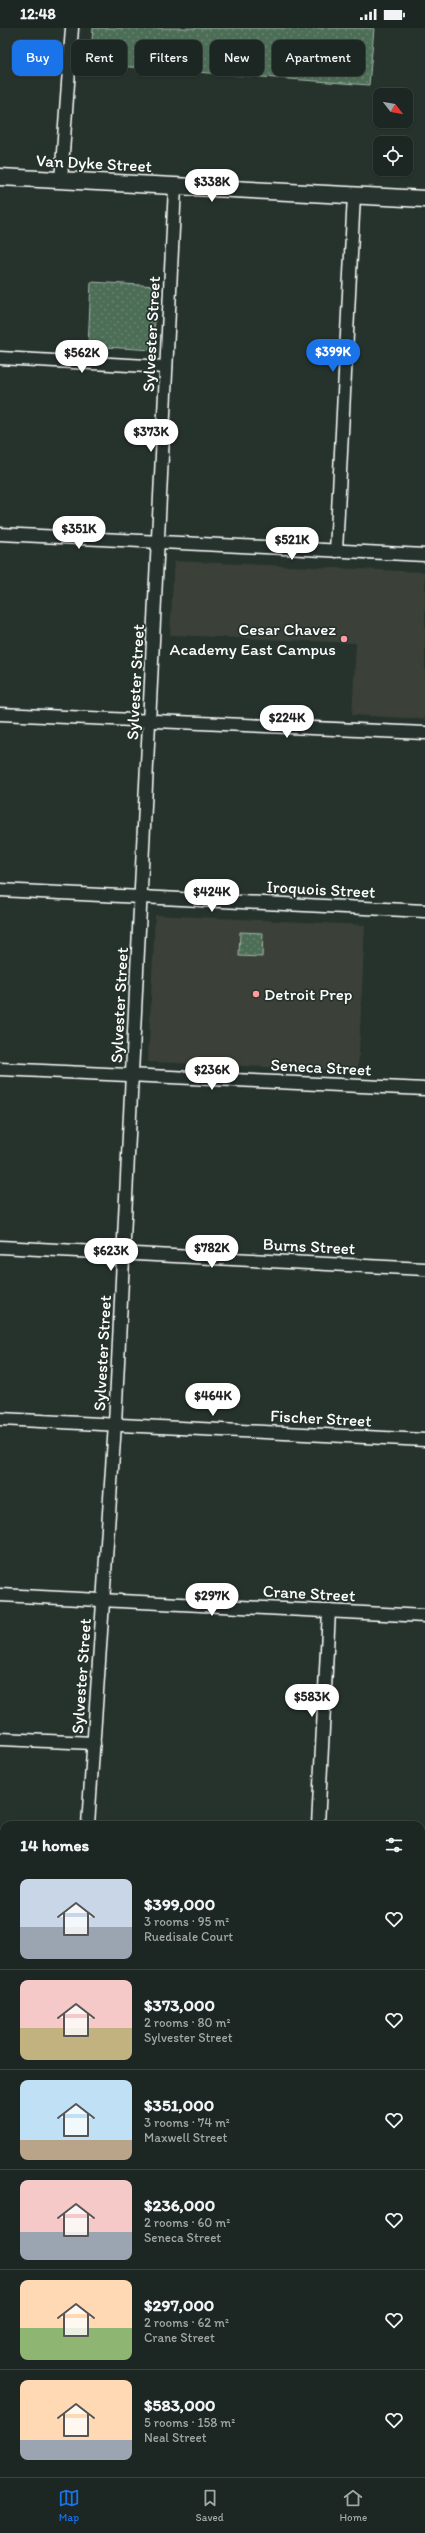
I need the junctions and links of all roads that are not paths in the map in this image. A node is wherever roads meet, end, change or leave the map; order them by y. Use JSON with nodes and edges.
{"nodes":[{"id":1,"x":72,"y":28,"type":"edge"},
{"id":2,"x":0,"y":177,"type":"edge"},
{"id":3,"x":61,"y":180,"type":"junction"},
{"id":4,"x":175,"y":187,"type":"junction"},
{"id":5,"x":354,"y":195,"type":"junction"},
{"id":6,"x":425,"y":199,"type":"edge"},
{"id":7,"x":0,"y":358,"type":"edge"},
{"id":8,"x":166,"y":367,"type":"junction"},
{"id":9,"x":0,"y":534,"type":"edge"},
{"id":10,"x":160,"y":542,"type":"junction"},
{"id":11,"x":336,"y":551,"type":"junction"},
{"id":12,"x":425,"y":555,"type":"edge"},
{"id":13,"x":0,"y":714,"type":"edge"},
{"id":14,"x":150,"y":721,"type":"junction"},
{"id":15,"x":425,"y":733,"type":"edge"},
{"id":16,"x":0,"y":890,"type":"edge"},
{"id":17,"x":141,"y":897,"type":"junction"},
{"id":18,"x":425,"y":911,"type":"edge"},
{"id":19,"x":0,"y":1069,"type":"edge"},
{"id":20,"x":132,"y":1075,"type":"junction"},
{"id":21,"x":425,"y":1089,"type":"edge"},
{"id":22,"x":0,"y":1247,"type":"edge"},
{"id":23,"x":124,"y":1253,"type":"junction"},
{"id":24,"x":425,"y":1269,"type":"edge"},
{"id":25,"x":0,"y":1419,"type":"edge"},
{"id":26,"x":115,"y":1424,"type":"junction"},
{"id":27,"x":425,"y":1440,"type":"edge"},
{"id":28,"x":0,"y":1595,"type":"edge"},
{"id":29,"x":104,"y":1600,"type":"junction"},
{"id":30,"x":329,"y":1611,"type":"junction"},
{"id":31,"x":425,"y":1616,"type":"edge"},
{"id":32,"x":0,"y":1738,"type":"edge"},
{"id":33,"x":94,"y":1743,"type":"junction"},
{"id":34,"x":88,"y":1821,"type":"edge"},
{"id":35,"x":318,"y":1821,"type":"edge"}],
"edges":[{"from":1,"to":3,"type":"street"},
{"from":2,"to":3,"type":"main road","name":"Van Dyke Street"},
{"from":3,"to":4,"type":"main road","name":"Van Dyke Street"},
{"from":4,"to":5,"type":"main road","name":"Van Dyke Street"},
{"from":4,"to":8,"type":"street","name":"Sylvester Street"},
{"from":5,"to":6,"type":"main road","name":"Van Dyke Street"},
{"from":5,"to":11,"type":"street"},
{"from":7,"to":8,"type":"street"},
{"from":8,"to":10,"type":"street","name":"Sylvester Street"},
{"from":9,"to":10,"type":"street"},
{"from":10,"to":11,"type":"street"},
{"from":10,"to":14,"type":"street","name":"Sylvester Street"},
{"from":11,"to":12,"type":"street"},
{"from":13,"to":14,"type":"street"},
{"from":14,"to":15,"type":"street"},
{"from":14,"to":17,"type":"street","name":"Sylvester Street"},
{"from":16,"to":17,"type":"street","name":"Iroquois Street"},
{"from":17,"to":18,"type":"street","name":"Iroquois Street"},
{"from":17,"to":20,"type":"street","name":"Sylvester Street"},
{"from":19,"to":20,"type":"street","name":"Seneca Street"},
{"from":20,"to":21,"type":"street","name":"Seneca Street"},
{"from":20,"to":23,"type":"street","name":"Sylvester Street"},
{"from":22,"to":23,"type":"street","name":"Burns Street"},
{"from":23,"to":24,"type":"street","name":"Burns Street"},
{"from":23,"to":26,"type":"street","name":"Sylvester Street"},
{"from":25,"to":26,"type":"street","name":"Fischer Street"},
{"from":26,"to":27,"type":"street","name":"Fischer Street"},
{"from":26,"to":29,"type":"street","name":"Sylvester Street"},
{"from":28,"to":29,"type":"street","name":"Crane Street"},
{"from":29,"to":30,"type":"street","name":"Crane Street"},
{"from":29,"to":33,"type":"street","name":"Sylvester Street"},
{"from":30,"to":31,"type":"street","name":"Crane Street"},
{"from":30,"to":35,"type":"street"},
{"from":32,"to":33,"type":"street"},
{"from":33,"to":34,"type":"street","name":"Sylvester Street"}]}
